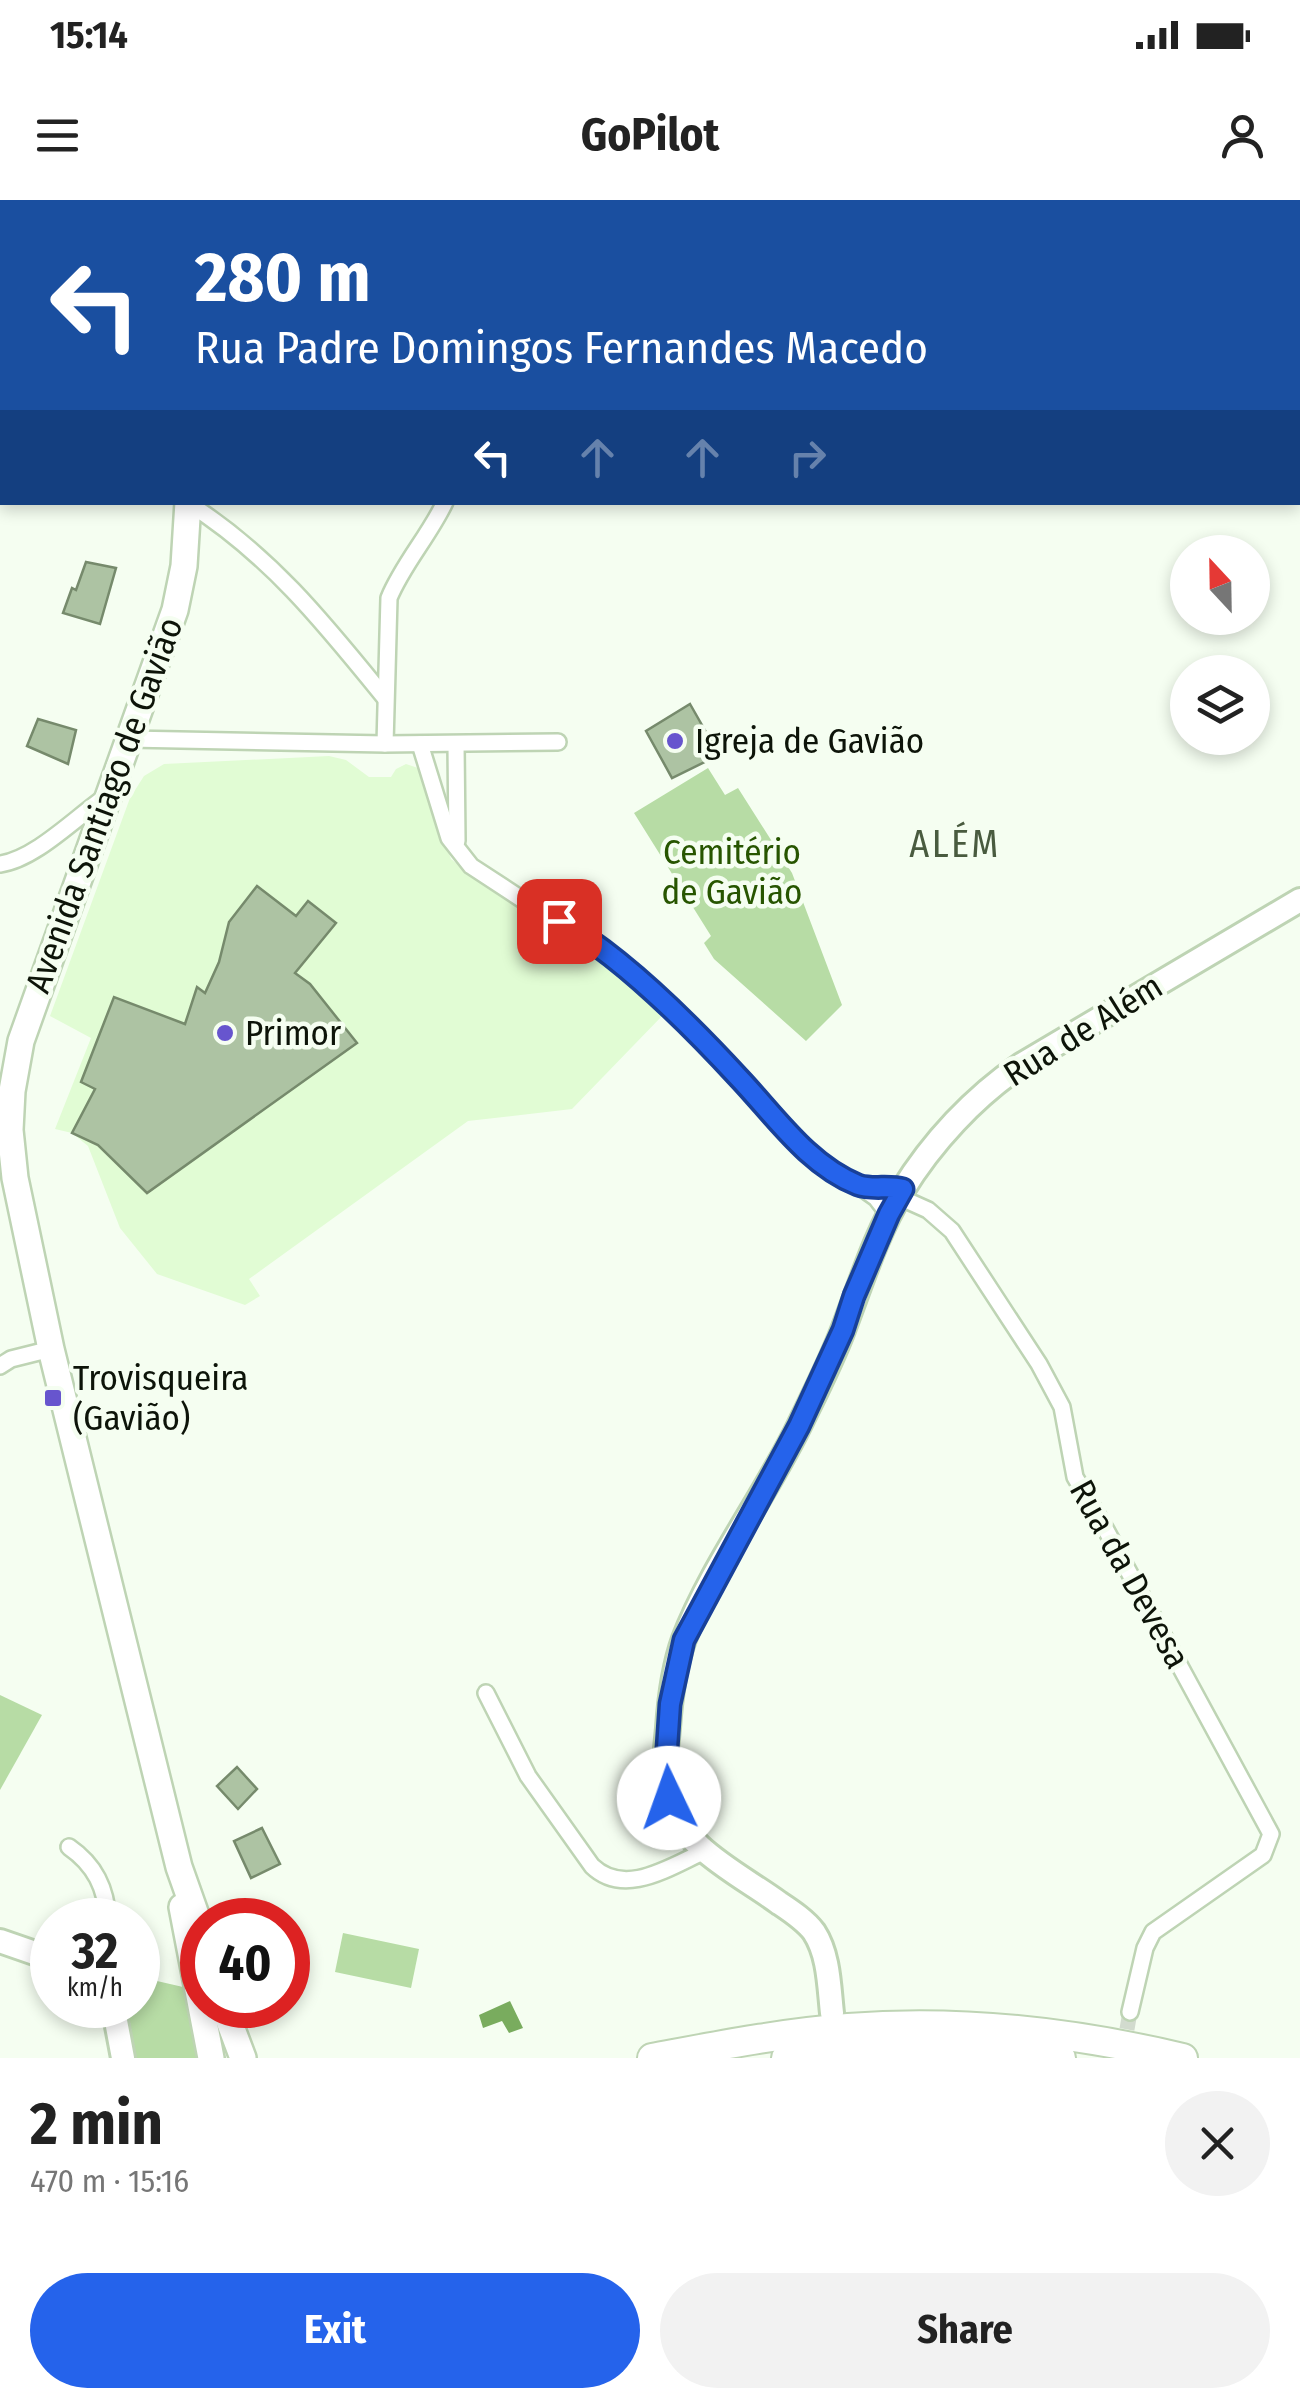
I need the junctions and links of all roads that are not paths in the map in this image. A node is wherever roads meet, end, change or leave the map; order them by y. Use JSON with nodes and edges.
{"nodes":[{"id":1,"x":188,"y":505,"type":"edge"},
{"id":2,"x":191,"y":505,"type":"edge"},
{"id":3,"x":444,"y":505,"type":"edge"},
{"id":4,"x":385,"y":698,"type":"junction"},
{"id":5,"x":129,"y":739,"type":"junction"},
{"id":6,"x":558,"y":742,"type":"dead end"},
{"id":7,"x":385,"y":744,"type":"junction"},
{"id":8,"x":420,"y":744,"type":"junction"},
{"id":9,"x":456,"y":744,"type":"junction"},
{"id":10,"x":108,"y":796,"type":"junction"},
{"id":11,"x":460,"y":855,"type":"junction"},
{"id":12,"x":0,"y":864,"type":"edge"},
{"id":13,"x":1300,"y":900,"type":"edge"},
{"id":14,"x":862,"y":1188,"type":"junction"},
{"id":15,"x":897,"y":1200,"type":"junction"},
{"id":16,"x":51,"y":1350,"type":"junction"},
{"id":17,"x":0,"y":1366,"type":"edge"},
{"id":18,"x":486,"y":1693,"type":"dead end"},
{"id":19,"x":69,"y":1846,"type":"dead end"},
{"id":20,"x":705,"y":1850,"type":"junction"},
{"id":21,"x":178,"y":1867,"type":"junction"},
{"id":22,"x":106,"y":1898,"type":"edge"},
{"id":23,"x":189,"y":1898,"type":"edge"},
{"id":24,"x":0,"y":1941,"type":"edge"},
{"id":25,"x":30,"y":1951,"type":"edge"},
{"id":26,"x":832,"y":2012,"type":"dead end"},
{"id":27,"x":1130,"y":2012,"type":"tunnel mouth"},
{"id":28,"x":119,"y":2028,"type":"edge"},
{"id":29,"x":232,"y":2028,"type":"edge"},
{"id":30,"x":123,"y":2058,"type":"edge"},
{"id":31,"x":211,"y":2058,"type":"edge"},
{"id":32,"x":243,"y":2058,"type":"edge"},
{"id":33,"x":652,"y":2058,"type":"edge"},
{"id":34,"x":786,"y":2058,"type":"edge"},
{"id":35,"x":1062,"y":2058,"type":"edge"},
{"id":36,"x":1183,"y":2058,"type":"edge"}],
"edges":[{"from":1,"to":5,"type":"main road","name":"Avenida Santiago de Gavião"},
{"from":2,"to":4,"type":"street"},
{"from":3,"to":4,"type":"street"},
{"from":4,"to":7,"type":"street"},
{"from":5,"to":7,"type":"street"},
{"from":5,"to":10,"type":"main road","name":"Avenida Santiago de Gavião"},
{"from":6,"to":9,"type":"street"},
{"from":7,"to":8,"type":"street"},
{"from":8,"to":9,"type":"street"},
{"from":8,"to":11,"type":"street"},
{"from":9,"to":11,"type":"street"},
{"from":10,"to":12,"type":"street"},
{"from":10,"to":16,"type":"main road","name":"Avenida Santiago de Gavião"},
{"from":11,"to":14,"type":"street"},
{"from":13,"to":15,"type":"street","name":"Rua de Além"},
{"from":14,"to":15,"type":"street","name":"Rua da Devesa"},
{"from":14,"to":15,"type":"street"},
{"from":15,"to":20,"type":"street","name":"Rua de Além"},
{"from":15,"to":27,"type":"street","name":"Rua da Devesa"},
{"from":16,"to":17,"type":"street"},
{"from":16,"to":21,"type":"main road","name":"Avenida Santiago de Gavião"},
{"from":18,"to":20,"type":"street"},
{"from":19,"to":22,"type":"street"},
{"from":20,"to":26,"type":"street","name":"Rua de Além"},
{"from":21,"to":23,"type":"main road","name":"Avenida Santiago de Gavião"},
{"from":21,"to":31,"type":"main road","name":"Avenida Santiago de Gavião"},
{"from":24,"to":25,"type":"street"},
{"from":28,"to":30,"type":"street"},
{"from":29,"to":32,"type":"main road"},
{"from":33,"to":36,"type":"highway"},
{"from":34,"to":35,"type":"highway"}]}
